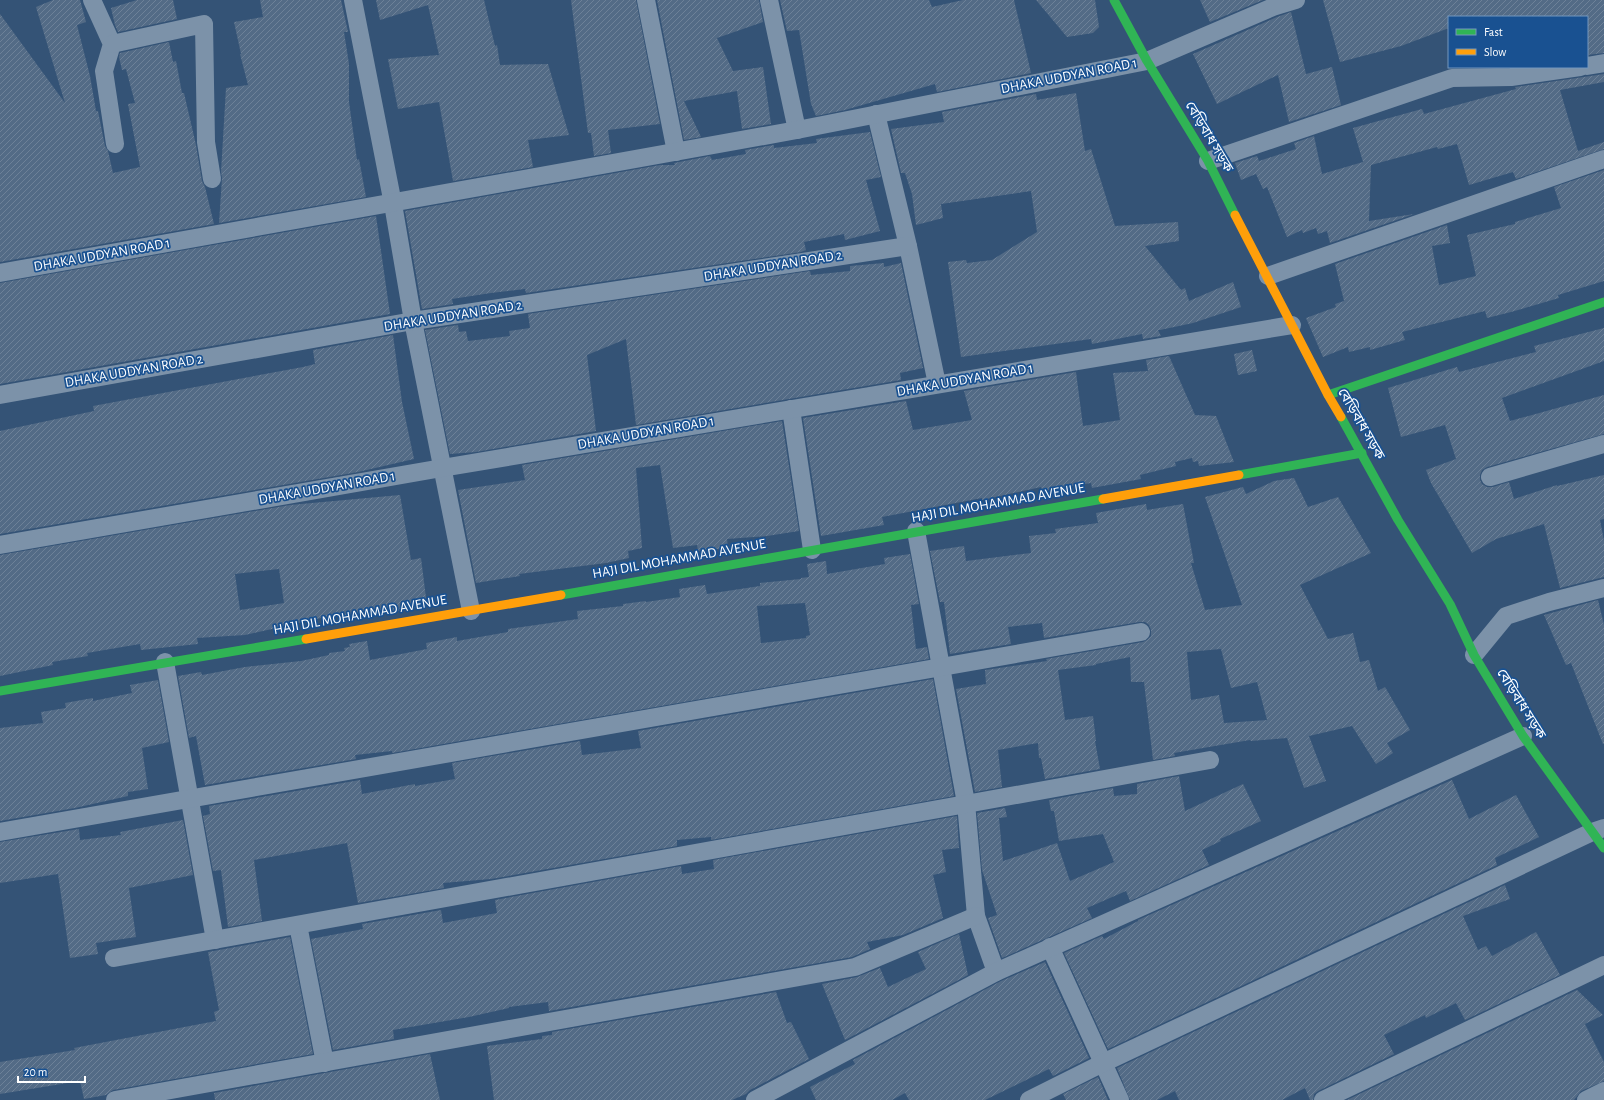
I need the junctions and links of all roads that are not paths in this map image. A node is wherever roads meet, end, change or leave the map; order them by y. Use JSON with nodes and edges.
{"nodes":[{"id":1,"x":92,"y":0,"type":"edge"},
{"id":2,"x":352,"y":0,"type":"edge"},
{"id":3,"x":646,"y":0,"type":"edge"},
{"id":4,"x":770,"y":0,"type":"edge"},
{"id":5,"x":1114,"y":0,"type":"edge"},
{"id":6,"x":1296,"y":0,"type":"edge"},
{"id":7,"x":112,"y":44,"type":"junction"},
{"id":8,"x":1147,"y":61,"type":"junction"},
{"id":9,"x":1604,"y":64,"type":"edge"},
{"id":10,"x":1588,"y":66,"type":"edge"},
{"id":11,"x":1573,"y":68,"type":"edge"},
{"id":12,"x":876,"y":114,"type":"junction"},
{"id":13,"x":797,"y":130,"type":"junction"},
{"id":14,"x":115,"y":144,"type":"dead end"},
{"id":15,"x":676,"y":152,"type":"junction"},
{"id":16,"x":1604,"y":159,"type":"edge"},
{"id":17,"x":1208,"y":161,"type":"junction"},
{"id":18,"x":212,"y":179,"type":"dead end"},
{"id":19,"x":393,"y":204,"type":"junction"},
{"id":20,"x":908,"y":246,"type":"junction"},
{"id":21,"x":0,"y":273,"type":"edge"},
{"id":22,"x":1268,"y":276,"type":"junction"},
{"id":23,"x":1604,"y":302,"type":"edge"},
{"id":24,"x":413,"y":321,"type":"junction"},
{"id":25,"x":1292,"y":325,"type":"junction"},
{"id":26,"x":936,"y":384,"type":"junction"},
{"id":27,"x":0,"y":395,"type":"edge"},
{"id":28,"x":1328,"y":395,"type":"junction"},
{"id":29,"x":790,"y":409,"type":"junction"},
{"id":30,"x":1604,"y":444,"type":"edge"},
{"id":31,"x":1362,"y":453,"type":"junction"},
{"id":32,"x":442,"y":468,"type":"junction"},
{"id":33,"x":1490,"y":477,"type":"dead end"},
{"id":34,"x":916,"y":531,"type":"junction"},
{"id":35,"x":0,"y":545,"type":"edge"},
{"id":36,"x":812,"y":550,"type":"junction"},
{"id":37,"x":1604,"y":588,"type":"edge"},
{"id":38,"x":471,"y":610,"type":"junction"},
{"id":39,"x":1141,"y":632,"type":"dead end"},
{"id":40,"x":1474,"y":655,"type":"junction"},
{"id":41,"x":165,"y":662,"type":"junction"},
{"id":42,"x":941,"y":667,"type":"junction"},
{"id":43,"x":0,"y":691,"type":"edge"},
{"id":44,"x":1523,"y":736,"type":"junction"},
{"id":45,"x":1210,"y":760,"type":"dead end"},
{"id":46,"x":190,"y":799,"type":"junction"},
{"id":47,"x":966,"y":804,"type":"junction"},
{"id":48,"x":1598,"y":830,"type":"edge"},
{"id":49,"x":0,"y":832,"type":"edge"},
{"id":50,"x":1604,"y":848,"type":"edge"},
{"id":51,"x":976,"y":916,"type":"junction"},
{"id":52,"x":298,"y":925,"type":"junction"},
{"id":53,"x":215,"y":940,"type":"junction"},
{"id":54,"x":1050,"y":947,"type":"junction"},
{"id":55,"x":114,"y":958,"type":"dead end"},
{"id":56,"x":1604,"y":965,"type":"edge"},
{"id":57,"x":996,"y":972,"type":"junction"},
{"id":58,"x":325,"y":1063,"type":"junction"},
{"id":59,"x":1103,"y":1063,"type":"junction"},
{"id":60,"x":1604,"y":1091,"type":"edge"},
{"id":61,"x":115,"y":1100,"type":"edge"},
{"id":62,"x":755,"y":1100,"type":"edge"},
{"id":63,"x":1029,"y":1100,"type":"edge"},
{"id":64,"x":1120,"y":1100,"type":"edge"},
{"id":65,"x":1323,"y":1100,"type":"edge"},
{"id":66,"x":1586,"y":1100,"type":"edge"}],
"edges":[{"from":1,"to":7,"type":"street"},
{"from":2,"to":19,"type":"street"},
{"from":3,"to":15,"type":"street"},
{"from":4,"to":13,"type":"street"},
{"from":5,"to":8,"type":"main road","name":"বেড়িবাধ সড়ক"},
{"from":6,"to":8,"type":"street","name":"DHAKA UDDYAN ROAD 1"},
{"from":7,"to":14,"type":"street"},
{"from":7,"to":18,"type":"street"},
{"from":8,"to":12,"type":"street","name":"DHAKA UDDYAN ROAD 1"},
{"from":8,"to":17,"type":"main road","name":"বেড়িবাধ সড়ক"},
{"from":9,"to":10,"type":"street"},
{"from":11,"to":17,"type":"street"},
{"from":12,"to":13,"type":"street","name":"DHAKA UDDYAN ROAD 1"},
{"from":12,"to":20,"type":"street"},
{"from":13,"to":15,"type":"street","name":"DHAKA UDDYAN ROAD 1"},
{"from":15,"to":19,"type":"street","name":"DHAKA UDDYAN ROAD 1"},
{"from":16,"to":22,"type":"street"},
{"from":17,"to":22,"type":"main road","name":"বেড়িবাধ সড়ক"},
{"from":19,"to":21,"type":"street","name":"DHAKA UDDYAN ROAD 1"},
{"from":19,"to":24,"type":"street"},
{"from":20,"to":24,"type":"street","name":"DHAKA UDDYAN ROAD 2"},
{"from":20,"to":26,"type":"street"},
{"from":22,"to":25,"type":"main road","name":"বেড়িবাধ সড়ক"},
{"from":23,"to":28,"type":"main road"},
{"from":24,"to":27,"type":"street","name":"DHAKA UDDYAN ROAD 2"},
{"from":24,"to":32,"type":"street"},
{"from":25,"to":26,"type":"street","name":"DHAKA UDDYAN ROAD 1"},
{"from":25,"to":28,"type":"main road","name":"বেড়িবাধ সড়ক"},
{"from":26,"to":29,"type":"street","name":"DHAKA UDDYAN ROAD 1"},
{"from":28,"to":31,"type":"main road","name":"বেড়িবাধ সড়ক"},
{"from":29,"to":32,"type":"street","name":"DHAKA UDDYAN ROAD 1"},
{"from":29,"to":36,"type":"street"},
{"from":30,"to":33,"type":"street"},
{"from":31,"to":34,"type":"main road","name":"HAJI DIL MOHAMMAD AVENUE"},
{"from":31,"to":40,"type":"main road","name":"বেড়িবাধ সড়ক"},
{"from":32,"to":35,"type":"street","name":"DHAKA UDDYAN ROAD 1"},
{"from":32,"to":38,"type":"street"},
{"from":34,"to":36,"type":"main road","name":"HAJI DIL MOHAMMAD AVENUE"},
{"from":34,"to":42,"type":"street"},
{"from":36,"to":38,"type":"main road","name":"HAJI DIL MOHAMMAD AVENUE"},
{"from":37,"to":40,"type":"street"},
{"from":38,"to":41,"type":"main road","name":"HAJI DIL MOHAMMAD AVENUE"},
{"from":39,"to":42,"type":"street"},
{"from":40,"to":44,"type":"main road","name":"বেড়িবাধ সড়ক"},
{"from":41,"to":43,"type":"main road","name":"HAJI DIL MOHAMMAD AVENUE"},
{"from":41,"to":46,"type":"street"},
{"from":42,"to":46,"type":"street"},
{"from":42,"to":47,"type":"street"},
{"from":44,"to":48,"type":"main road","name":"বেড়িবাধ সড়ক"},
{"from":44,"to":54,"type":"street"},
{"from":45,"to":47,"type":"street"},
{"from":46,"to":49,"type":"street"},
{"from":46,"to":53,"type":"street"},
{"from":47,"to":51,"type":"street"},
{"from":47,"to":52,"type":"street"},
{"from":48,"to":50,"type":"main road","name":"বেড়িবাধ সড়ক"},
{"from":48,"to":59,"type":"street"},
{"from":51,"to":57,"type":"street"},
{"from":51,"to":58,"type":"street"},
{"from":52,"to":53,"type":"street"},
{"from":52,"to":58,"type":"street"},
{"from":53,"to":55,"type":"street"},
{"from":54,"to":57,"type":"street"},
{"from":54,"to":59,"type":"street"},
{"from":56,"to":65,"type":"street"},
{"from":57,"to":62,"type":"street"},
{"from":58,"to":61,"type":"street"},
{"from":59,"to":63,"type":"street"},
{"from":59,"to":64,"type":"street"},
{"from":60,"to":66,"type":"street"}]}
